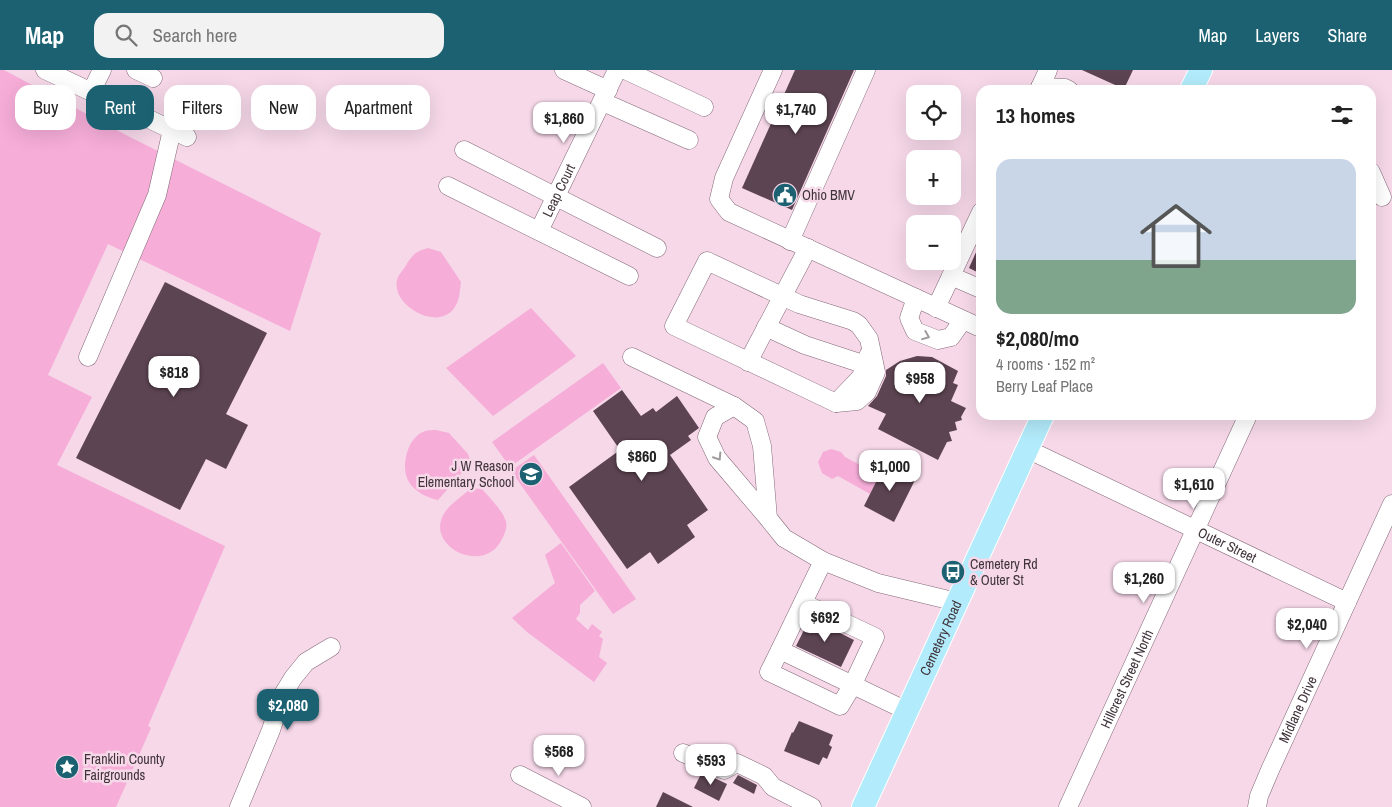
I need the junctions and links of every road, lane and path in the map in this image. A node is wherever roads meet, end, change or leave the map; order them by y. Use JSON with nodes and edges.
{"nodes":[{"id":1,"x":102,"y":70,"type":"edge"},
{"id":2,"x":136,"y":70,"type":"edge"},
{"id":3,"x":564,"y":70,"type":"edge"},
{"id":4,"x":617,"y":70,"type":"edge"},
{"id":5,"x":625,"y":70,"type":"edge"},
{"id":6,"x":773,"y":70,"type":"edge"},
{"id":7,"x":866,"y":70,"type":"edge"},
{"id":8,"x":1048,"y":70,"type":"edge"},
{"id":9,"x":1201,"y":70,"type":"edge"},
{"id":10,"x":52,"y":71,"type":"edge"},
{"id":11,"x":153,"y":78,"type":"dead end"},
{"id":12,"x":94,"y":85,"type":"edge"},
{"id":13,"x":1042,"y":85,"type":"edge"},
{"id":14,"x":1194,"y":85,"type":"edge"},
{"id":15,"x":86,"y":89,"type":"edge"},
{"id":16,"x":605,"y":96,"type":"junction"},
{"id":17,"x":704,"y":106,"type":"dead end"},
{"id":18,"x":154,"y":122,"type":"edge"},
{"id":19,"x":689,"y":140,"type":"dead end"},
{"id":20,"x":464,"y":150,"type":"dead end"},
{"id":21,"x":1376,"y":183,"type":"edge"},
{"id":22,"x":448,"y":186,"type":"dead end"},
{"id":23,"x":557,"y":196,"type":"junction"},
{"id":24,"x":1382,"y":197,"type":"edge"},
{"id":25,"x":539,"y":231,"type":"junction"},
{"id":26,"x":976,"y":236,"type":"edge"},
{"id":27,"x":790,"y":240,"type":"junction"},
{"id":28,"x":657,"y":248,"type":"dead end"},
{"id":29,"x":808,"y":248,"type":"junction"},
{"id":30,"x":628,"y":276,"type":"dead end"},
{"id":31,"x":951,"y":276,"type":"junction"},
{"id":32,"x":976,"y":287,"type":"edge"},
{"id":33,"x":782,"y":296,"type":"junction"},
{"id":34,"x":916,"y":298,"type":"junction"},
{"id":35,"x":936,"y":308,"type":"junction"},
{"id":36,"x":963,"y":320,"type":"junction"},
{"id":37,"x":976,"y":326,"type":"edge"},
{"id":38,"x":766,"y":327,"type":"junction"},
{"id":39,"x":871,"y":346,"type":"junction"},
{"id":40,"x":88,"y":356,"type":"dead end"},
{"id":41,"x":632,"y":357,"type":"dead end"},
{"id":42,"x":748,"y":362,"type":"junction"},
{"id":43,"x":866,"y":365,"type":"junction"},
{"id":44,"x":836,"y":403,"type":"junction"},
{"id":45,"x":734,"y":406,"type":"junction"},
{"id":46,"x":1041,"y":420,"type":"edge"},
{"id":47,"x":1246,"y":420,"type":"edge"},
{"id":48,"x":1027,"y":449,"type":"junction"},
{"id":49,"x":1392,"y":504,"type":"edge"},
{"id":50,"x":768,"y":518,"type":"junction"},
{"id":51,"x":1196,"y":529,"type":"junction"},
{"id":52,"x":822,"y":561,"type":"junction"},
{"id":53,"x":957,"y":602,"type":"junction"},
{"id":54,"x":1347,"y":602,"type":"junction"},
{"id":55,"x":802,"y":603,"type":"junction"},
{"id":56,"x":331,"y":647,"type":"dead end"},
{"id":57,"x":780,"y":650,"type":"junction"},
{"id":58,"x":852,"y":686,"type":"junction"},
{"id":59,"x":907,"y":712,"type":"junction"},
{"id":60,"x":683,"y":753,"type":"dead end"},
{"id":61,"x":520,"y":775,"type":"dead end"},
{"id":62,"x":240,"y":807,"type":"edge"},
{"id":63,"x":582,"y":807,"type":"edge"},
{"id":64,"x":812,"y":807,"type":"edge"},
{"id":65,"x":863,"y":807,"type":"edge"},
{"id":66,"x":1068,"y":807,"type":"edge"},
{"id":67,"x":1257,"y":807,"type":"edge"}],
"edges":[{"from":1,"to":12,"type":"street"},
{"from":2,"to":11,"type":"street"},
{"from":3,"to":16,"type":"street"},
{"from":4,"to":16,"type":"street","name":"Leap Court"},
{"from":5,"to":17,"type":"street"},
{"from":6,"to":27,"type":"street"},
{"from":7,"to":27,"type":"street"},
{"from":8,"to":13,"type":"street"},
{"from":9,"to":14,"type":"main road"},
{"from":10,"to":15,"type":"street"},
{"from":16,"to":19,"type":"street"},
{"from":16,"to":23,"type":"street","name":"Leap Court"},
{"from":18,"to":40,"type":"street"},
{"from":20,"to":23,"type":"street"},
{"from":21,"to":24,"type":"street"},
{"from":22,"to":25,"type":"street"},
{"from":23,"to":25,"type":"street","name":"Leap Court"},
{"from":23,"to":28,"type":"street"},
{"from":25,"to":30,"type":"street"},
{"from":26,"to":31,"type":"street"},
{"from":27,"to":29,"type":"street"},
{"from":29,"to":33,"type":"street"},
{"from":29,"to":34,"type":"street"},
{"from":31,"to":32,"type":"street"},
{"from":31,"to":35,"type":"street"},
{"from":33,"to":38,"type":"street"},
{"from":33,"to":39,"type":"street"},
{"from":33,"to":42,"type":"street"},
{"from":34,"to":35,"type":"street"},
{"from":34,"to":36,"type":"street","one_way":true},
{"from":35,"to":36,"type":"street"},
{"from":36,"to":37,"type":"street"},
{"from":38,"to":42,"type":"street"},
{"from":38,"to":43,"type":"street"},
{"from":39,"to":43,"type":"street"},
{"from":39,"to":44,"type":"street"},
{"from":41,"to":45,"type":"street"},
{"from":42,"to":44,"type":"street"},
{"from":43,"to":44,"type":"street"},
{"from":45,"to":50,"type":"street"},
{"from":45,"to":50,"type":"street","one_way":true},
{"from":46,"to":48,"type":"main road","name":"Cemetery Road"},
{"from":47,"to":51,"type":"street","name":"Hillcrest Street North"},
{"from":48,"to":51,"type":"street","name":"Outer Street"},
{"from":48,"to":53,"type":"main road","name":"Cemetery Road"},
{"from":49,"to":54,"type":"street","name":"Midlane Drive"},
{"from":50,"to":52,"type":"street"},
{"from":51,"to":54,"type":"street","name":"Outer Street"},
{"from":51,"to":66,"type":"street","name":"Hillcrest Street North"},
{"from":52,"to":53,"type":"street"},
{"from":52,"to":55,"type":"street"},
{"from":53,"to":59,"type":"main road","name":"Cemetery Road"},
{"from":54,"to":67,"type":"street","name":"Midlane Drive"},
{"from":55,"to":57,"type":"street"},
{"from":55,"to":58,"type":"street"},
{"from":56,"to":62,"type":"street"},
{"from":57,"to":58,"type":"street"},
{"from":57,"to":58,"type":"street"},
{"from":58,"to":59,"type":"street"},
{"from":59,"to":65,"type":"main road","name":"Cemetery Road"},
{"from":60,"to":64,"type":"street"},
{"from":61,"to":63,"type":"street"}]}
